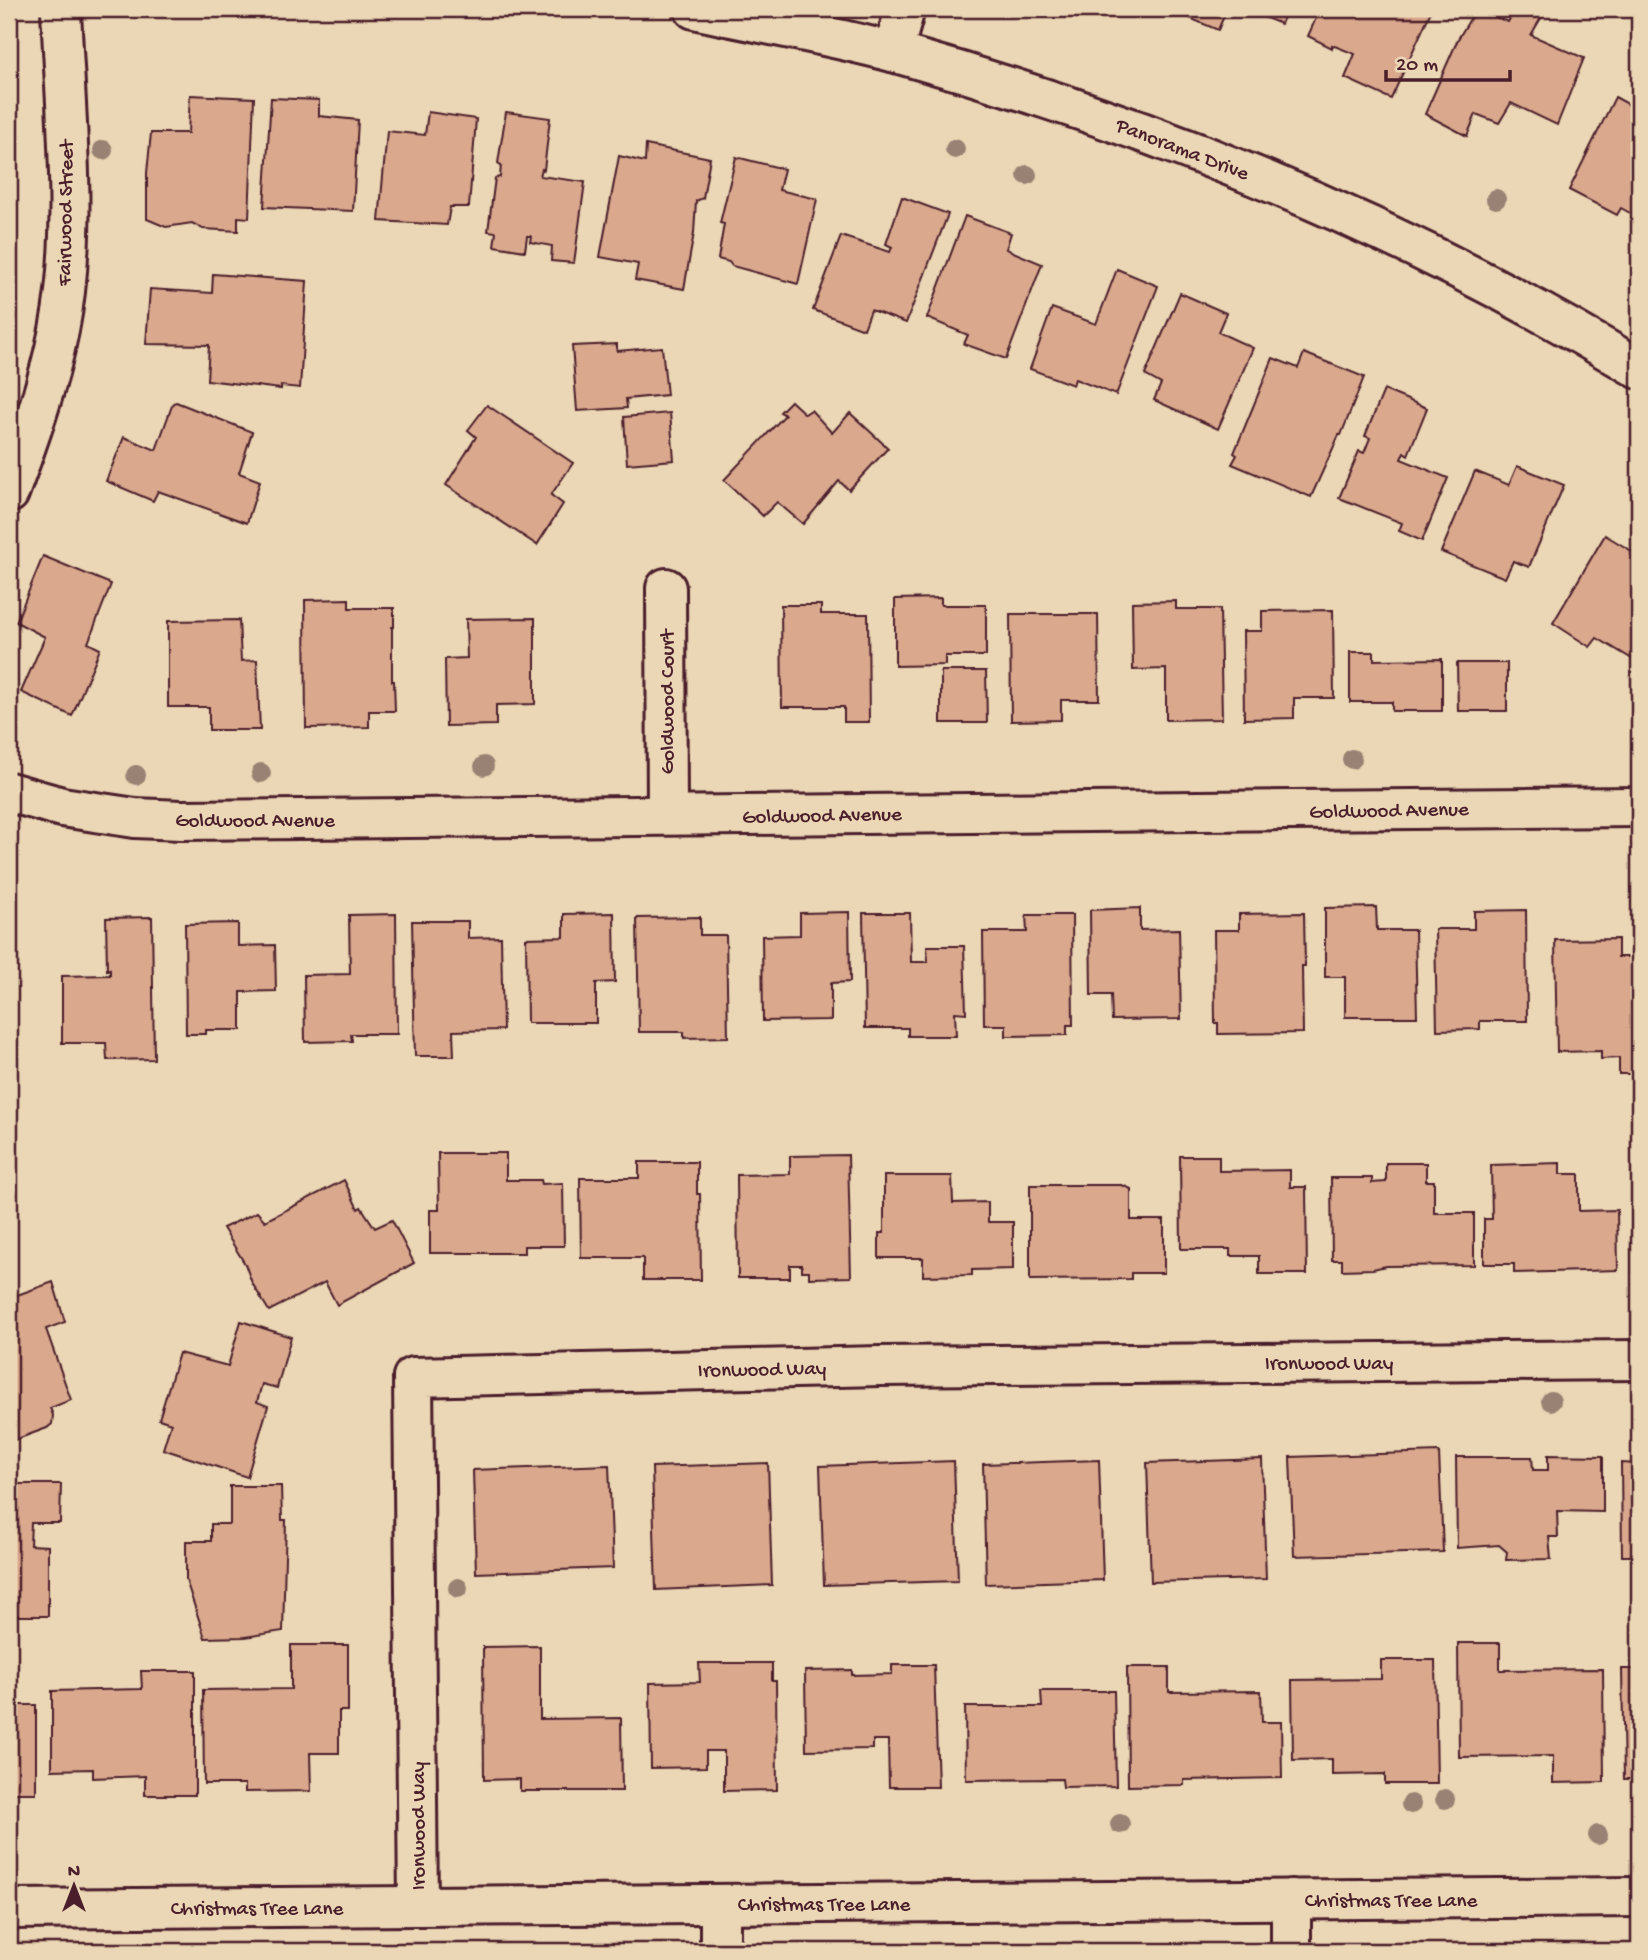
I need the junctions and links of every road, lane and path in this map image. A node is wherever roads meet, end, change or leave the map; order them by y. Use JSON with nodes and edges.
{"nodes":[{"id":1,"x":61,"y":9,"type":"edge"},
{"id":2,"x":694,"y":9,"type":"edge"},
{"id":3,"x":905,"y":9,"type":"edge"},
{"id":4,"x":893,"y":52,"type":"junction"},
{"id":5,"x":1639,"y":369,"type":"edge"},
{"id":6,"x":9,"y":493,"type":"edge"},
{"id":7,"x":666,"y":588,"type":"dead end"},
{"id":8,"x":9,"y":792,"type":"edge"},
{"id":9,"x":1639,"y":807,"type":"edge"},
{"id":10,"x":667,"y":815,"type":"junction"},
{"id":11,"x":1639,"y":1360,"type":"edge"},
{"id":12,"x":1639,"y":1897,"type":"edge"},
{"id":13,"x":1291,"y":1899,"type":"junction"},
{"id":14,"x":720,"y":1904,"type":"junction"},
{"id":15,"x":418,"y":1906,"type":"junction"},
{"id":16,"x":9,"y":1909,"type":"edge"},
{"id":17,"x":720,"y":1951,"type":"edge"},
{"id":18,"x":1291,"y":1951,"type":"edge"}],
"edges":[{"from":1,"to":6,"type":"street","name":"Fairwood Street"},
{"from":2,"to":4,"type":"street","name":"Panorama Drive"},
{"from":3,"to":4,"type":"street"},
{"from":4,"to":5,"type":"street","name":"Panorama Drive"},
{"from":7,"to":10,"type":"street","name":"Goldwood Court"},
{"from":8,"to":10,"type":"street","name":"Goldwood Avenue"},
{"from":9,"to":10,"type":"street","name":"Goldwood Avenue"},
{"from":11,"to":15,"type":"street","name":"Ironwood Way"},
{"from":12,"to":13,"type":"street","name":"Christmas Tree Lane"},
{"from":13,"to":14,"type":"street","name":"Christmas Tree Lane"},
{"from":13,"to":18,"type":"street"},
{"from":14,"to":15,"type":"street","name":"Christmas Tree Lane"},
{"from":14,"to":17,"type":"street"},
{"from":15,"to":16,"type":"street","name":"Christmas Tree Lane"}]}
